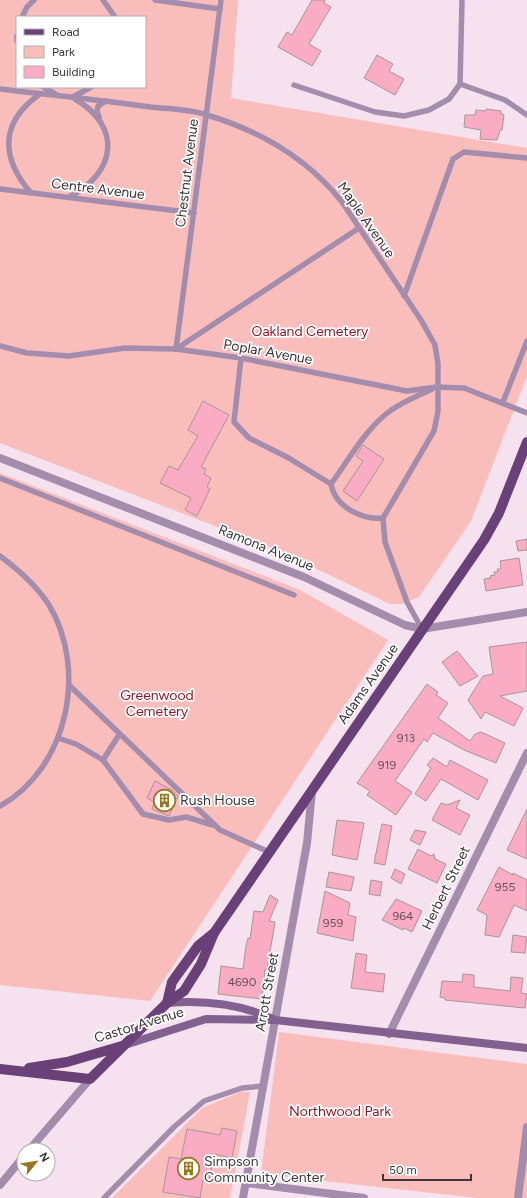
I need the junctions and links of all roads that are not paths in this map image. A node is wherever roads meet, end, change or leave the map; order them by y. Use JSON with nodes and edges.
{"nodes":[{"id":1,"x":34,"y":0,"type":"edge"},
{"id":2,"x":103,"y":0,"type":"edge"},
{"id":3,"x":155,"y":0,"type":"edge"},
{"id":4,"x":221,"y":0,"type":"edge"},
{"id":5,"x":462,"y":0,"type":"edge"},
{"id":6,"x":220,"y":9,"type":"junction"},
{"id":7,"x":22,"y":16,"type":"edge"},
{"id":8,"x":114,"y":16,"type":"edge"},
{"id":9,"x":460,"y":84,"type":"junction"},
{"id":10,"x":294,"y":85,"type":"dead end"},
{"id":11,"x":45,"y":88,"type":"edge"},
{"id":12,"x":88,"y":88,"type":"edge"},
{"id":13,"x":0,"y":89,"type":"edge"},
{"id":14,"x":40,"y":94,"type":"junction"},
{"id":15,"x":59,"y":96,"type":"junction"},
{"id":16,"x":73,"y":98,"type":"junction"},
{"id":17,"x":106,"y":101,"type":"junction"},
{"id":18,"x":206,"y":114,"type":"junction"},
{"id":19,"x":527,"y":115,"type":"edge"},
{"id":20,"x":100,"y":118,"type":"junction"},
{"id":21,"x":527,"y":158,"type":"edge"},
{"id":22,"x":0,"y":189,"type":"edge"},
{"id":23,"x":32,"y":193,"type":"junction"},
{"id":24,"x":69,"y":198,"type":"junction"},
{"id":25,"x":194,"y":213,"type":"junction"},
{"id":26,"x":359,"y":228,"type":"junction"},
{"id":27,"x":404,"y":296,"type":"junction"},
{"id":28,"x":527,"y":341,"type":"edge"},
{"id":29,"x":0,"y":346,"type":"edge"},
{"id":30,"x":176,"y":349,"type":"junction"},
{"id":31,"x":241,"y":358,"type":"junction"},
{"id":32,"x":437,"y":386,"type":"junction"},
{"id":33,"x":502,"y":402,"type":"junction"},
{"id":34,"x":527,"y":413,"type":"edge"},
{"id":35,"x":527,"y":442,"type":"edge"},
{"id":36,"x":0,"y":458,"type":"edge"},
{"id":37,"x":0,"y":478,"type":"edge"},
{"id":38,"x":331,"y":484,"type":"junction"},
{"id":39,"x":383,"y":518,"type":"junction"},
{"id":40,"x":0,"y":556,"type":"edge"},
{"id":41,"x":294,"y":595,"type":"dead end"},
{"id":42,"x":527,"y":612,"type":"edge"},
{"id":43,"x":422,"y":629,"type":"junction"},
{"id":44,"x":70,"y":686,"type":"junction"},
{"id":45,"x":119,"y":734,"type":"junction"},
{"id":46,"x":58,"y":738,"type":"junction"},
{"id":47,"x":527,"y":753,"type":"edge"},
{"id":48,"x":102,"y":760,"type":"junction"},
{"id":49,"x":312,"y":790,"type":"junction"},
{"id":50,"x":0,"y":806,"type":"edge"},
{"id":51,"x":214,"y":826,"type":"junction"},
{"id":52,"x":269,"y":852,"type":"junction"},
{"id":53,"x":167,"y":1003,"type":"junction"},
{"id":54,"x":275,"y":1020,"type":"junction"},
{"id":55,"x":388,"y":1034,"type":"junction"},
{"id":56,"x":124,"y":1045,"type":"junction"},
{"id":57,"x":527,"y":1048,"type":"edge"},
{"id":58,"x":0,"y":1069,"type":"edge"},
{"id":59,"x":12,"y":1070,"type":"junction"},
{"id":60,"x":90,"y":1079,"type":"junction"},
{"id":61,"x":263,"y":1086,"type":"junction"},
{"id":62,"x":527,"y":1127,"type":"edge"},
{"id":63,"x":37,"y":1142,"type":"edge"},
{"id":64,"x":16,"y":1166,"type":"edge"},
{"id":65,"x":246,"y":1183,"type":"junction"},
{"id":66,"x":0,"y":1185,"type":"edge"},
{"id":67,"x":104,"y":1198,"type":"edge"},
{"id":68,"x":243,"y":1198,"type":"edge"},
{"id":69,"x":364,"y":1198,"type":"edge"},
{"id":70,"x":518,"y":1198,"type":"edge"}],
"edges":[{"from":1,"to":7,"type":"lane"},
{"from":2,"to":8,"type":"lane"},
{"from":3,"to":6,"type":"lane"},
{"from":4,"to":6,"type":"lane","name":"Chestnut Avenue"},
{"from":5,"to":9,"type":"lane"},
{"from":6,"to":18,"type":"lane","name":"Chestnut Avenue"},
{"from":9,"to":10,"type":"lane"},
{"from":9,"to":19,"type":"lane"},
{"from":11,"to":15,"type":"lane"},
{"from":12,"to":16,"type":"lane"},
{"from":13,"to":14,"type":"lane","name":"Maple Avenue"},
{"from":14,"to":15,"type":"lane","name":"Maple Avenue"},
{"from":14,"to":23,"type":"lane"},
{"from":15,"to":16,"type":"lane","name":"Maple Avenue"},
{"from":16,"to":17,"type":"lane","name":"Maple Avenue"},
{"from":16,"to":20,"type":"lane"},
{"from":17,"to":18,"type":"lane","name":"Maple Avenue"},
{"from":17,"to":20,"type":"lane"},
{"from":18,"to":25,"type":"lane","name":"Chestnut Avenue"},
{"from":18,"to":26,"type":"lane","name":"Maple Avenue"},
{"from":20,"to":24,"type":"lane"},
{"from":21,"to":27,"type":"lane"},
{"from":22,"to":23,"type":"lane","name":"Centre Avenue"},
{"from":23,"to":24,"type":"lane","name":"Centre Avenue"},
{"from":24,"to":25,"type":"lane","name":"Centre Avenue"},
{"from":25,"to":30,"type":"lane","name":"Chestnut Avenue"},
{"from":26,"to":27,"type":"lane","name":"Maple Avenue"},
{"from":26,"to":30,"type":"lane"},
{"from":27,"to":32,"type":"lane","name":"Maple Avenue"},
{"from":28,"to":33,"type":"lane"},
{"from":29,"to":30,"type":"lane","name":"Poplar Avenue"},
{"from":30,"to":31,"type":"lane","name":"Poplar Avenue"},
{"from":31,"to":32,"type":"lane","name":"Poplar Avenue"},
{"from":31,"to":38,"type":"lane"},
{"from":32,"to":33,"type":"lane","name":"Poplar Avenue"},
{"from":32,"to":38,"type":"lane"},
{"from":32,"to":39,"type":"lane","name":"Maple Avenue"},
{"from":33,"to":34,"type":"lane","name":"Poplar Avenue"},
{"from":35,"to":43,"type":"main road","name":"Adams Avenue"},
{"from":36,"to":43,"type":"street","name":"Ramona Avenue"},
{"from":37,"to":41,"type":"lane"},
{"from":38,"to":39,"type":"lane"},
{"from":39,"to":43,"type":"lane"},
{"from":40,"to":44,"type":"lane"},
{"from":42,"to":43,"type":"street","name":"Ramona Avenue"},
{"from":43,"to":49,"type":"main road","name":"Adams Avenue"},
{"from":44,"to":45,"type":"lane"},
{"from":44,"to":46,"type":"lane"},
{"from":45,"to":48,"type":"lane"},
{"from":45,"to":51,"type":"lane"},
{"from":46,"to":48,"type":"lane"},
{"from":46,"to":50,"type":"lane"},
{"from":47,"to":55,"type":"street","name":"Herbert Street"},
{"from":48,"to":51,"type":"lane"},
{"from":49,"to":52,"type":"main road","name":"Adams Avenue"},
{"from":49,"to":54,"type":"street","name":"Arrott Street"},
{"from":51,"to":52,"type":"lane"},
{"from":52,"to":53,"type":"main road","name":"Adams Avenue"},
{"from":53,"to":54,"type":"street","name":"Castor Avenue"},
{"from":53,"to":56,"type":"main road"},
{"from":54,"to":55,"type":"street","name":"Castor Avenue"},
{"from":54,"to":56,"type":"street","name":"Castor Avenue"},
{"from":54,"to":61,"type":"street","name":"Arrott Street"},
{"from":55,"to":57,"type":"street","name":"Castor Avenue"},
{"from":56,"to":59,"type":"main road","name":"Castor Avenue"},
{"from":56,"to":60,"type":"main road"},
{"from":58,"to":59,"type":"main road","name":"Castor Avenue"},
{"from":59,"to":60,"type":"main road","name":"Castor Avenue"},
{"from":60,"to":63,"type":"street"},
{"from":61,"to":65,"type":"street","name":"Arrott Street"},
{"from":61,"to":67,"type":"lane"},
{"from":62,"to":70,"type":"street"},
{"from":64,"to":66,"type":"street"},
{"from":65,"to":68,"type":"street","name":"Arrott Street"},
{"from":65,"to":69,"type":"street"}]}
